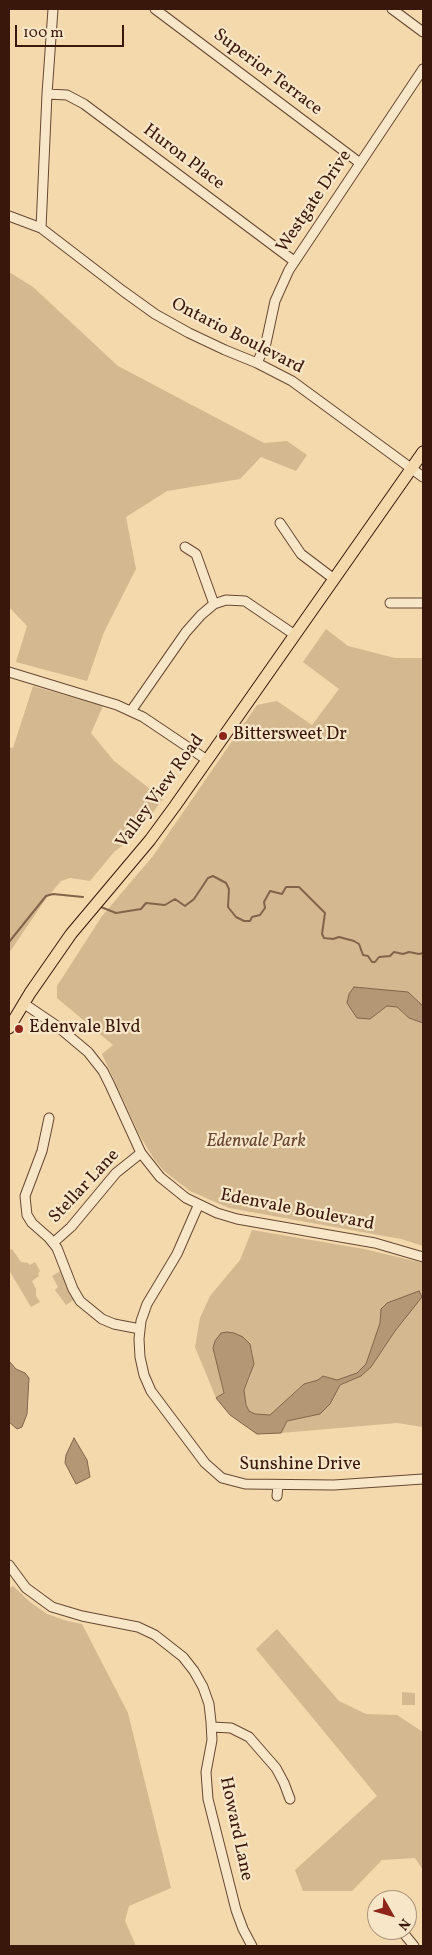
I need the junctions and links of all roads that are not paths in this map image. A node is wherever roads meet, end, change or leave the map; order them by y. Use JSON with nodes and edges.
{"nodes":[{"id":1,"x":53,"y":9,"type":"edge"},
{"id":2,"x":155,"y":9,"type":"edge"},
{"id":3,"x":392,"y":9,"type":"edge"},
{"id":4,"x":423,"y":32,"type":"edge"},
{"id":5,"x":423,"y":69,"type":"edge"},
{"id":6,"x":47,"y":94,"type":"junction"},
{"id":7,"x":360,"y":163,"type":"junction"},
{"id":8,"x":9,"y":216,"type":"edge"},
{"id":9,"x":41,"y":228,"type":"junction"},
{"id":10,"x":294,"y":261,"type":"junction"},
{"id":11,"x":257,"y":363,"type":"junction"},
{"id":12,"x":423,"y":452,"type":"edge"},
{"id":13,"x":411,"y":469,"type":"junction"},
{"id":14,"x":423,"y":477,"type":"edge"},
{"id":15,"x":280,"y":523,"type":"dead end"},
{"id":16,"x":185,"y":547,"type":"dead end"},
{"id":17,"x":334,"y":579,"type":"junction"},
{"id":18,"x":390,"y":603,"type":"dead end"},
{"id":19,"x":423,"y":603,"type":"edge"},
{"id":20,"x":214,"y":604,"type":"junction"},
{"id":21,"x":295,"y":635,"type":"junction"},
{"id":22,"x":9,"y":672,"type":"edge"},
{"id":23,"x":131,"y":711,"type":"junction"},
{"id":24,"x":206,"y":760,"type":"junction"},
{"id":25,"x":23,"y":1003,"type":"junction"},
{"id":26,"x":9,"y":1028,"type":"edge"},
{"id":27,"x":49,"y":1118,"type":"dead end"},
{"id":28,"x":141,"y":1153,"type":"junction"},
{"id":29,"x":198,"y":1206,"type":"junction"},
{"id":30,"x":53,"y":1243,"type":"junction"},
{"id":31,"x":423,"y":1257,"type":"edge"},
{"id":32,"x":140,"y":1330,"type":"junction"},
{"id":33,"x":423,"y":1479,"type":"edge"},
{"id":34,"x":278,"y":1485,"type":"junction"},
{"id":35,"x":277,"y":1496,"type":"dead end"},
{"id":36,"x":9,"y":1565,"type":"edge"},
{"id":37,"x":212,"y":1727,"type":"junction"},
{"id":38,"x":290,"y":1800,"type":"dead end"},
{"id":39,"x":252,"y":1946,"type":"edge"}],
"edges":[{"from":1,"to":6,"type":"street"},
{"from":2,"to":7,"type":"street","name":"Superior Terrace"},
{"from":3,"to":4,"type":"street"},
{"from":5,"to":7,"type":"street","name":"Westgate Drive"},
{"from":6,"to":9,"type":"street"},
{"from":6,"to":10,"type":"street","name":"Huron Place"},
{"from":7,"to":10,"type":"street","name":"Westgate Drive"},
{"from":8,"to":9,"type":"street","name":"Ontario Boulevard"},
{"from":9,"to":11,"type":"street","name":"Ontario Boulevard"},
{"from":10,"to":11,"type":"street","name":"Westgate Drive"},
{"from":11,"to":13,"type":"street","name":"Ontario Boulevard"},
{"from":12,"to":13,"type":"main road","name":"Valley View Road"},
{"from":13,"to":14,"type":"street","name":"Ontario Boulevard"},
{"from":13,"to":17,"type":"main road","name":"Valley View Road"},
{"from":15,"to":17,"type":"street"},
{"from":16,"to":20,"type":"street"},
{"from":17,"to":21,"type":"main road","name":"Valley View Road"},
{"from":18,"to":19,"type":"street"},
{"from":20,"to":21,"type":"street"},
{"from":20,"to":23,"type":"street"},
{"from":21,"to":24,"type":"main road","name":"Valley View Road"},
{"from":22,"to":23,"type":"street"},
{"from":23,"to":24,"type":"street"},
{"from":24,"to":25,"type":"main road","name":"Valley View Road"},
{"from":25,"to":26,"type":"main road","name":"Valley View Road"},
{"from":25,"to":28,"type":"street","name":"Edenvale Boulevard"},
{"from":27,"to":30,"type":"street"},
{"from":28,"to":29,"type":"street","name":"Edenvale Boulevard"},
{"from":28,"to":30,"type":"street","name":"Stellar Lane"},
{"from":29,"to":31,"type":"street","name":"Edenvale Boulevard"},
{"from":29,"to":32,"type":"street","name":"Sunshine Drive"},
{"from":30,"to":32,"type":"street"},
{"from":32,"to":34,"type":"street","name":"Sunshine Drive"},
{"from":33,"to":34,"type":"street","name":"Sunshine Drive"},
{"from":34,"to":35,"type":"street"},
{"from":36,"to":37,"type":"street","name":"Howard Lane"},
{"from":37,"to":38,"type":"street"},
{"from":37,"to":39,"type":"street","name":"Howard Lane"}]}
